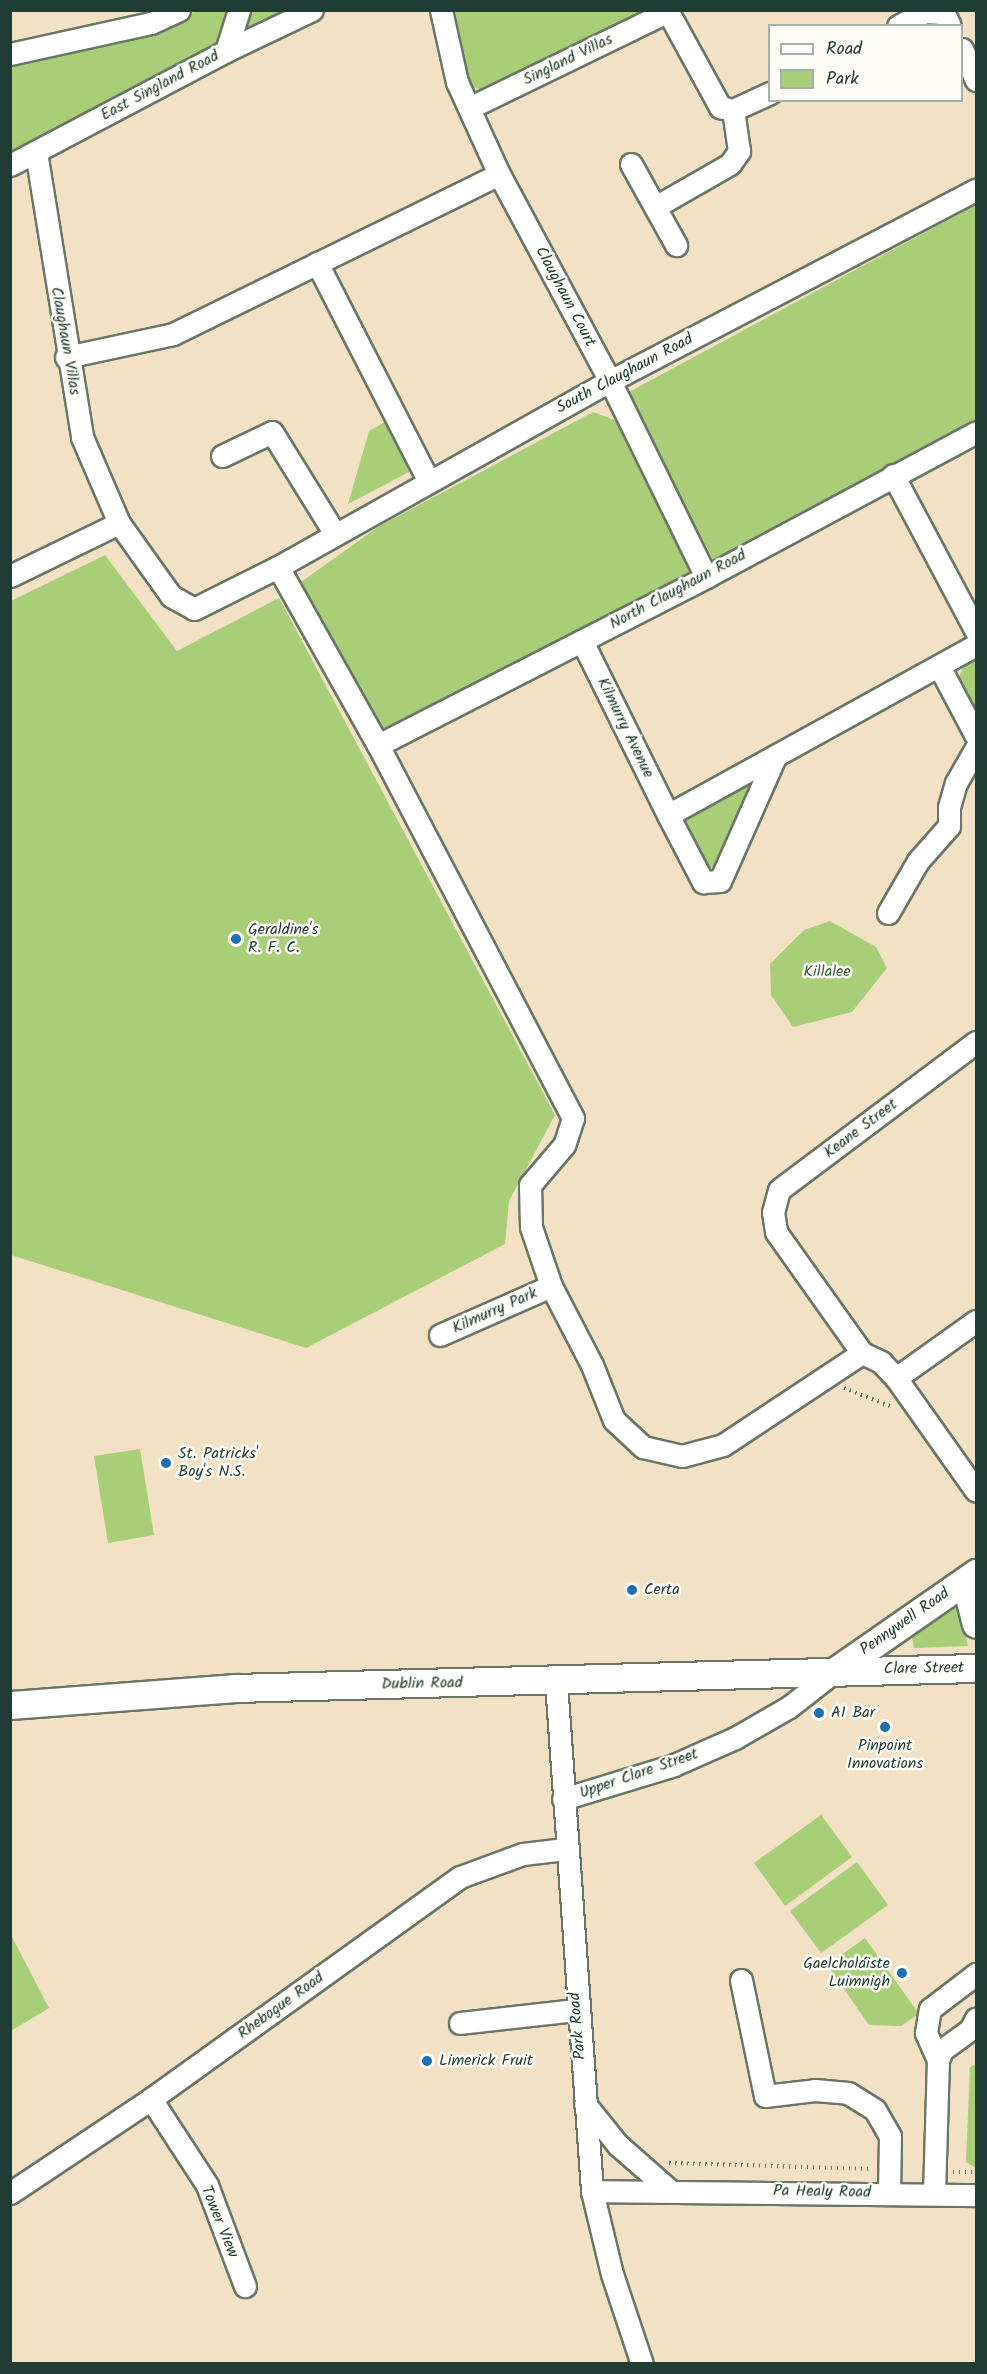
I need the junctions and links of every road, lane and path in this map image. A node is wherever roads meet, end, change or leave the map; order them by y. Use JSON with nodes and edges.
{"nodes":[{"id":1,"x":179,"y":10,"type":"edge"},
{"id":2,"x":239,"y":10,"type":"edge"},
{"id":3,"x":312,"y":10,"type":"edge"},
{"id":4,"x":441,"y":10,"type":"edge"},
{"id":5,"x":667,"y":11,"type":"edge"},
{"id":6,"x":902,"y":24,"type":"edge"},
{"id":7,"x":949,"y":24,"type":"edge"},
{"id":8,"x":226,"y":51,"type":"junction"},
{"id":9,"x":963,"y":52,"type":"edge"},
{"id":10,"x":10,"y":54,"type":"edge"},
{"id":11,"x":976,"y":80,"type":"edge"},
{"id":12,"x":768,"y":94,"type":"edge"},
{"id":13,"x":469,"y":108,"type":"junction"},
{"id":14,"x":733,"y":110,"type":"junction"},
{"id":15,"x":36,"y":152,"type":"junction"},
{"id":16,"x":632,"y":164,"type":"dead end"},
{"id":17,"x":10,"y":165,"type":"edge"},
{"id":18,"x":499,"y":174,"type":"junction"},
{"id":19,"x":976,"y":190,"type":"edge"},
{"id":20,"x":655,"y":207,"type":"junction"},
{"id":21,"x":676,"y":245,"type":"dead end"},
{"id":22,"x":316,"y":264,"type":"junction"},
{"id":23,"x":66,"y":357,"type":"junction"},
{"id":24,"x":610,"y":381,"type":"junction"},
{"id":25,"x":976,"y":432,"type":"edge"},
{"id":26,"x":222,"y":456,"type":"dead end"},
{"id":27,"x":893,"y":475,"type":"junction"},
{"id":28,"x":428,"y":480,"type":"junction"},
{"id":29,"x":119,"y":523,"type":"junction"},
{"id":30,"x":335,"y":534,"type":"junction"},
{"id":31,"x":278,"y":567,"type":"junction"},
{"id":32,"x":10,"y":576,"type":"edge"},
{"id":33,"x":706,"y":577,"type":"junction"},
{"id":34,"x":976,"y":631,"type":"edge"},
{"id":35,"x":582,"y":641,"type":"junction"},
{"id":36,"x":976,"y":645,"type":"edge"},
{"id":37,"x":940,"y":668,"type":"junction"},
{"id":38,"x":976,"y":736,"type":"edge"},
{"id":39,"x":378,"y":745,"type":"junction"},
{"id":40,"x":976,"y":748,"type":"edge"},
{"id":41,"x":775,"y":756,"type":"junction"},
{"id":42,"x":669,"y":815,"type":"junction"},
{"id":43,"x":888,"y":913,"type":"dead end"},
{"id":44,"x":976,"y":1042,"type":"edge"},
{"id":45,"x":551,"y":1286,"type":"junction"},
{"id":46,"x":976,"y":1321,"type":"edge"},
{"id":47,"x":440,"y":1335,"type":"dead end"},
{"id":48,"x":862,"y":1353,"type":"junction"},
{"id":49,"x":832,"y":1374,"type":"junction"},
{"id":50,"x":896,"y":1377,"type":"junction"},
{"id":51,"x":917,"y":1407,"type":"junction"},
{"id":52,"x":976,"y":1491,"type":"edge"},
{"id":53,"x":971,"y":1577,"type":"edge"},
{"id":54,"x":976,"y":1624,"type":"edge"},
{"id":55,"x":976,"y":1668,"type":"edge"},
{"id":56,"x":835,"y":1671,"type":"junction"},
{"id":57,"x":556,"y":1682,"type":"junction"},
{"id":58,"x":10,"y":1705,"type":"edge"},
{"id":59,"x":563,"y":1799,"type":"junction"},
{"id":60,"x":565,"y":1849,"type":"junction"},
{"id":61,"x":976,"y":1974,"type":"edge"},
{"id":62,"x":741,"y":1980,"type":"dead end"},
{"id":63,"x":576,"y":2010,"type":"junction"},
{"id":64,"x":460,"y":2022,"type":"dead end"},
{"id":65,"x":974,"y":2025,"type":"edge"},
{"id":66,"x":938,"y":2060,"type":"junction"},
{"id":67,"x":151,"y":2099,"type":"junction"},
{"id":68,"x":584,"y":2103,"type":"junction"},
{"id":69,"x":662,"y":2160,"type":"dead end"},
{"id":70,"x":872,"y":2169,"type":"dead end"},
{"id":71,"x":668,"y":2189,"type":"junction"},
{"id":72,"x":592,"y":2191,"type":"junction"},
{"id":73,"x":10,"y":2193,"type":"edge"},
{"id":74,"x":889,"y":2193,"type":"junction"},
{"id":75,"x":934,"y":2194,"type":"junction"},
{"id":76,"x":976,"y":2195,"type":"edge"},
{"id":77,"x":244,"y":2286,"type":"dead end"},
{"id":78,"x":642,"y":2364,"type":"edge"}],
"edges":[{"from":1,"to":10,"type":"street"},
{"from":2,"to":8,"type":"street"},
{"from":3,"to":8,"type":"street","name":"East Singland Road"},
{"from":4,"to":13,"type":"street","name":"Claughaun Court"},
{"from":5,"to":13,"type":"street","name":"Singland Villas"},
{"from":5,"to":14,"type":"street"},
{"from":6,"to":7,"type":"street"},
{"from":8,"to":15,"type":"street","name":"East Singland Road"},
{"from":9,"to":11,"type":"street"},
{"from":12,"to":14,"type":"street"},
{"from":13,"to":18,"type":"street","name":"Claughaun Court"},
{"from":14,"to":20,"type":"street"},
{"from":15,"to":17,"type":"street","name":"East Singland Road"},
{"from":15,"to":23,"type":"street","name":"Claughaun Villas"},
{"from":16,"to":20,"type":"street"},
{"from":18,"to":22,"type":"street"},
{"from":18,"to":24,"type":"street","name":"Claughaun Court"},
{"from":19,"to":24,"type":"street","name":"South Claughaun Road"},
{"from":20,"to":21,"type":"street"},
{"from":22,"to":23,"type":"street"},
{"from":22,"to":28,"type":"street"},
{"from":23,"to":29,"type":"street","name":"Claughaun Villas"},
{"from":24,"to":28,"type":"street","name":"South Claughaun Road"},
{"from":24,"to":33,"type":"street","name":"Claughaun Court"},
{"from":25,"to":27,"type":"street","name":"North Claughaun Road"},
{"from":26,"to":30,"type":"street"},
{"from":27,"to":33,"type":"street","name":"North Claughaun Road"},
{"from":27,"to":34,"type":"street"},
{"from":28,"to":30,"type":"street","name":"South Claughaun Road"},
{"from":29,"to":31,"type":"street","name":"Claughaun Villas"},
{"from":29,"to":32,"type":"street"},
{"from":30,"to":31,"type":"street","name":"South Claughaun Road"},
{"from":31,"to":39,"type":"street"},
{"from":33,"to":35,"type":"street","name":"North Claughaun Road"},
{"from":35,"to":39,"type":"street","name":"North Claughaun Road"},
{"from":35,"to":42,"type":"street","name":"Kilmurry Avenue"},
{"from":36,"to":37,"type":"street"},
{"from":37,"to":38,"type":"street"},
{"from":37,"to":41,"type":"street"},
{"from":39,"to":45,"type":"street"},
{"from":40,"to":43,"type":"street"},
{"from":41,"to":42,"type":"street"},
{"from":41,"to":42,"type":"street","name":"Kilmurry Avenue"},
{"from":44,"to":48,"type":"street","name":"Keane Street"},
{"from":45,"to":47,"type":"street","name":"Kilmurry Park"},
{"from":45,"to":49,"type":"street"},
{"from":46,"to":50,"type":"street"},
{"from":48,"to":49,"type":"street"},
{"from":48,"to":50,"type":"street"},
{"from":49,"to":51,"type":"path"},
{"from":50,"to":51,"type":"street"},
{"from":51,"to":52,"type":"street"},
{"from":53,"to":54,"type":"main road"},
{"from":53,"to":56,"type":"main road","name":"Pennywell Road"},
{"from":55,"to":56,"type":"main road","name":"Clare Street"},
{"from":56,"to":57,"type":"main road","name":"Dublin Road"},
{"from":56,"to":59,"type":"street","name":"Upper Clare Street"},
{"from":57,"to":58,"type":"main road","name":"Dublin Road"},
{"from":57,"to":59,"type":"street","name":"Park Road"},
{"from":59,"to":60,"type":"street","name":"Park Road"},
{"from":60,"to":63,"type":"street","name":"Park Road"},
{"from":60,"to":67,"type":"street","name":"Rhebogue Road"},
{"from":61,"to":66,"type":"street"},
{"from":62,"to":74,"type":"street"},
{"from":63,"to":64,"type":"street"},
{"from":63,"to":68,"type":"street","name":"Park Road"},
{"from":65,"to":66,"type":"street"},
{"from":66,"to":75,"type":"street"},
{"from":67,"to":73,"type":"street","name":"Rhebogue Road"},
{"from":67,"to":77,"type":"street","name":"Tower View"},
{"from":68,"to":71,"type":"street"},
{"from":68,"to":72,"type":"street","name":"Park Road"},
{"from":69,"to":70,"type":"path"},
{"from":71,"to":72,"type":"street","name":"Pa Healy Road"},
{"from":71,"to":74,"type":"street","name":"Pa Healy Road"},
{"from":72,"to":78,"type":"street","name":"Park Road"},
{"from":74,"to":75,"type":"street","name":"Pa Healy Road"},
{"from":75,"to":76,"type":"street","name":"Pa Healy Road"}]}
